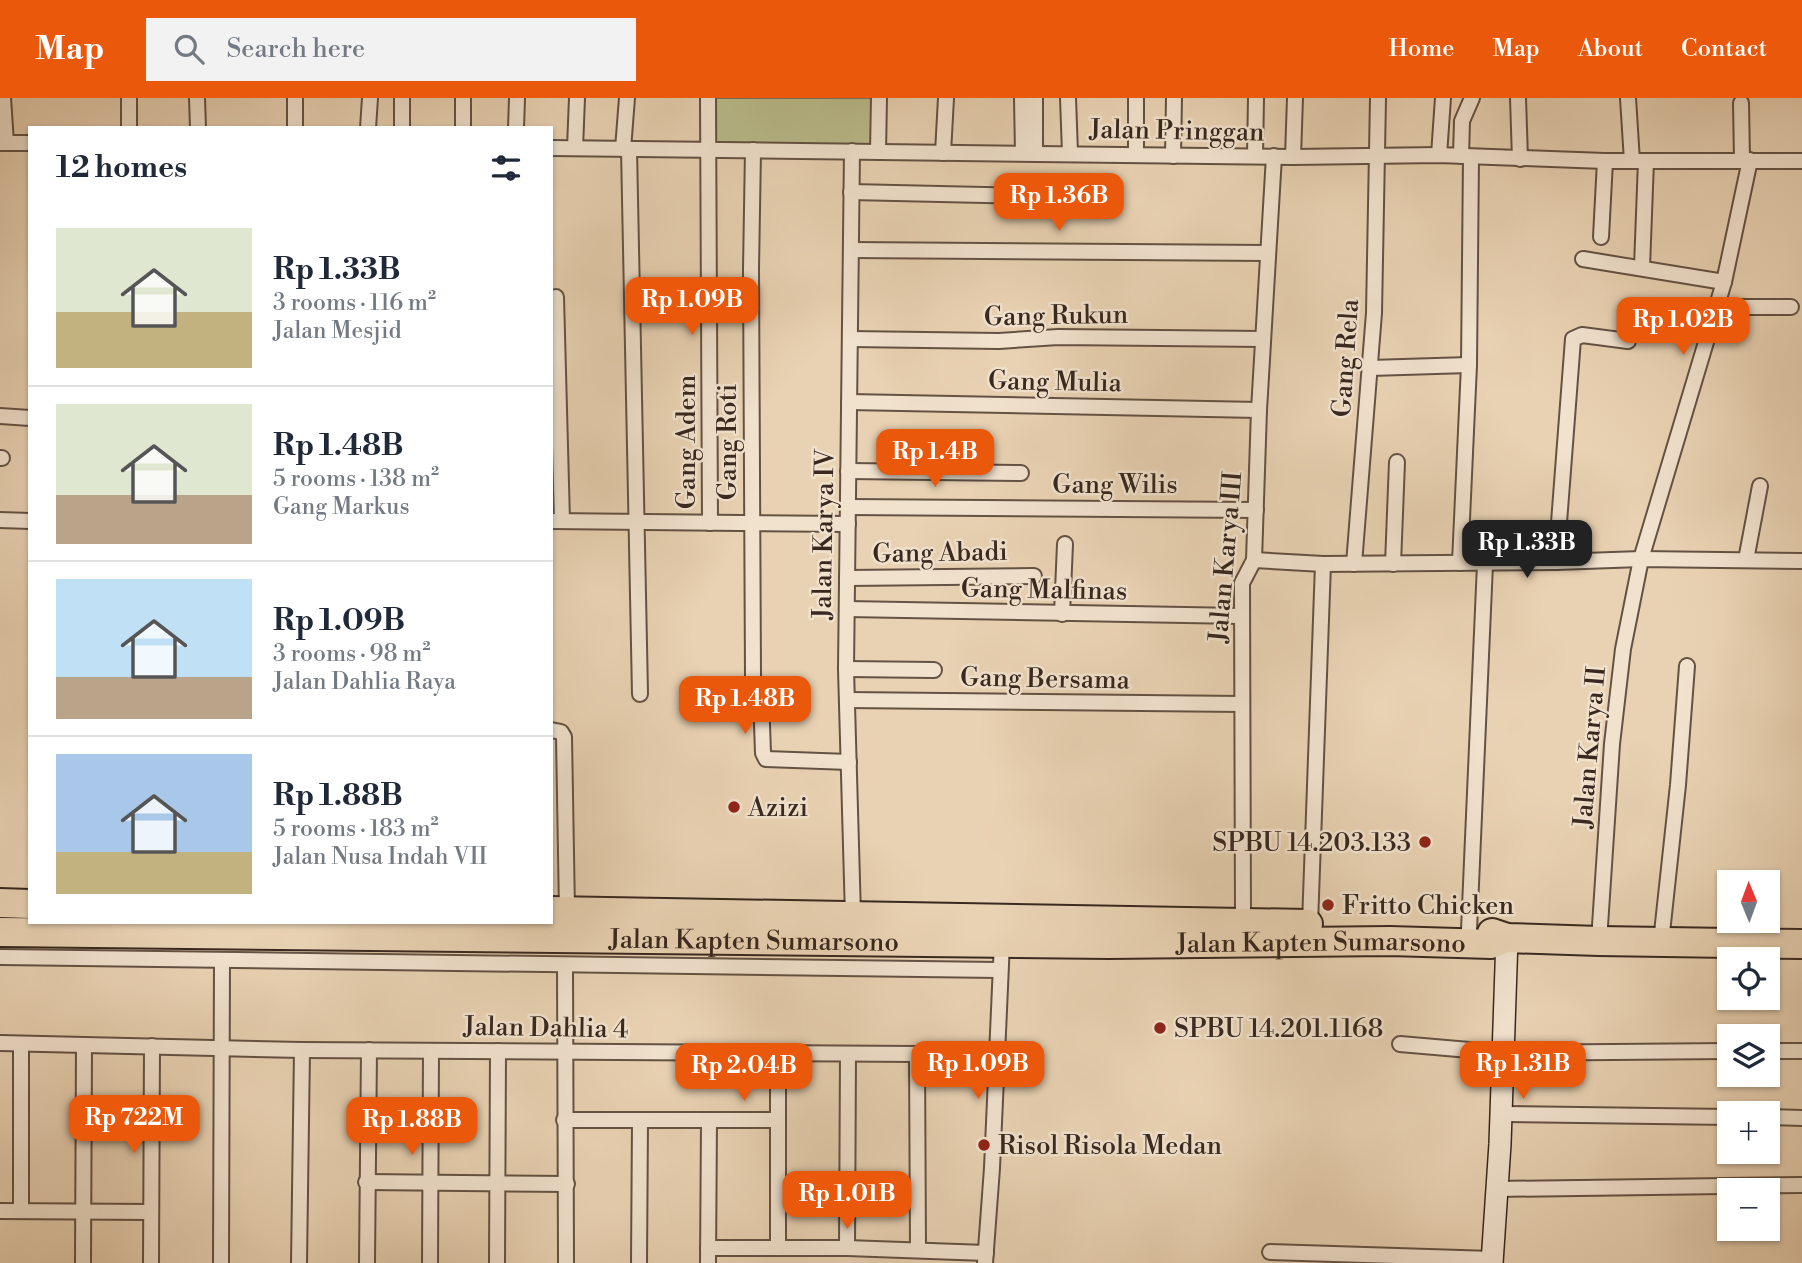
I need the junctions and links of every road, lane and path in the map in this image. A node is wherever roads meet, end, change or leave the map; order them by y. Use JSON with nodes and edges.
{"nodes":[{"id":1,"x":3,"y":98,"type":"edge"},
{"id":2,"x":129,"y":98,"type":"edge"},
{"id":3,"x":197,"y":98,"type":"edge"},
{"id":4,"x":295,"y":98,"type":"edge"},
{"id":5,"x":370,"y":98,"type":"edge"},
{"id":6,"x":402,"y":98,"type":"edge"},
{"id":7,"x":463,"y":98,"type":"edge"},
{"id":8,"x":517,"y":98,"type":"edge"},
{"id":9,"x":577,"y":98,"type":"edge"},
{"id":10,"x":627,"y":98,"type":"edge"},
{"id":11,"x":708,"y":98,"type":"edge"},
{"id":12,"x":880,"y":98,"type":"edge"},
{"id":13,"x":946,"y":98,"type":"edge"},
{"id":14,"x":1022,"y":98,"type":"edge"},
{"id":15,"x":1035,"y":98,"type":"edge"},
{"id":16,"x":1068,"y":98,"type":"edge"},
{"id":17,"x":1136,"y":98,"type":"edge"},
{"id":18,"x":1174,"y":98,"type":"edge"},
{"id":19,"x":1256,"y":98,"type":"edge"},
{"id":20,"x":1295,"y":98,"type":"edge"},
{"id":21,"x":1378,"y":98,"type":"edge"},
{"id":22,"x":1443,"y":98,"type":"edge"},
{"id":23,"x":1472,"y":98,"type":"edge"},
{"id":24,"x":1518,"y":98,"type":"edge"},
{"id":25,"x":1628,"y":98,"type":"edge"},
{"id":26,"x":1741,"y":103,"type":"dead end"},
{"id":27,"x":129,"y":126,"type":"edge"},
{"id":28,"x":198,"y":126,"type":"edge"},
{"id":29,"x":295,"y":126,"type":"edge"},
{"id":30,"x":368,"y":126,"type":"edge"},
{"id":31,"x":402,"y":126,"type":"edge"},
{"id":32,"x":463,"y":126,"type":"edge"},
{"id":33,"x":516,"y":126,"type":"edge"},
{"id":34,"x":3,"y":143,"type":"edge"},
{"id":35,"x":28,"y":143,"type":"edge"},
{"id":36,"x":553,"y":148,"type":"edge"},
{"id":37,"x":575,"y":148,"type":"junction"},
{"id":38,"x":626,"y":149,"type":"junction"},
{"id":39,"x":710,"y":150,"type":"junction"},
{"id":40,"x":753,"y":150,"type":"junction"},
{"id":41,"x":852,"y":151,"type":"junction"},
{"id":42,"x":878,"y":152,"type":"junction"},
{"id":43,"x":943,"y":153,"type":"junction"},
{"id":44,"x":1029,"y":153,"type":"junction"},
{"id":45,"x":1070,"y":153,"type":"junction"},
{"id":46,"x":1136,"y":155,"type":"junction"},
{"id":47,"x":1439,"y":155,"type":"junction"},
{"id":48,"x":1172,"y":156,"type":"junction"},
{"id":49,"x":1255,"y":156,"type":"junction"},
{"id":50,"x":1274,"y":156,"type":"junction"},
{"id":51,"x":1376,"y":156,"type":"junction"},
{"id":52,"x":1466,"y":156,"type":"junction"},
{"id":53,"x":1293,"y":157,"type":"junction"},
{"id":54,"x":1520,"y":159,"type":"junction"},
{"id":55,"x":1746,"y":160,"type":"junction"},
{"id":56,"x":1605,"y":161,"type":"junction"},
{"id":57,"x":1639,"y":161,"type":"junction"},
{"id":58,"x":1802,"y":161,"type":"edge"},
{"id":59,"x":851,"y":192,"type":"junction"},
{"id":60,"x":1080,"y":197,"type":"dead end"},
{"id":61,"x":1601,"y":237,"type":"dead end"},
{"id":62,"x":851,"y":250,"type":"junction"},
{"id":63,"x":1268,"y":253,"type":"junction"},
{"id":64,"x":1583,"y":260,"type":"dead end"},
{"id":65,"x":1642,"y":267,"type":"junction"},
{"id":66,"x":1724,"y":282,"type":"junction"},
{"id":67,"x":556,"y":297,"type":"dead end"},
{"id":68,"x":1717,"y":307,"type":"junction"},
{"id":69,"x":1791,"y":307,"type":"dead end"},
{"id":70,"x":1263,"y":338,"type":"junction"},
{"id":71,"x":850,"y":339,"type":"junction"},
{"id":72,"x":1628,"y":341,"type":"dead end"},
{"id":73,"x":1469,"y":365,"type":"junction"},
{"id":74,"x":1370,"y":368,"type":"junction"},
{"id":75,"x":849,"y":402,"type":"junction"},
{"id":76,"x":1259,"y":410,"type":"junction"},
{"id":77,"x":0,"y":416,"type":"edge"},
{"id":78,"x":28,"y":418,"type":"edge"},
{"id":79,"x":1397,"y":462,"type":"dead end"},
{"id":80,"x":848,"y":471,"type":"junction"},
{"id":81,"x":1021,"y":472,"type":"dead end"},
{"id":82,"x":1760,"y":486,"type":"dead end"},
{"id":83,"x":848,"y":507,"type":"junction"},
{"id":84,"x":1256,"y":510,"type":"junction"},
{"id":85,"x":0,"y":520,"type":"edge"},
{"id":86,"x":28,"y":521,"type":"edge"},
{"id":87,"x":557,"y":521,"type":"edge"},
{"id":88,"x":637,"y":521,"type":"junction"},
{"id":89,"x":710,"y":523,"type":"junction"},
{"id":90,"x":752,"y":524,"type":"junction"},
{"id":91,"x":848,"y":524,"type":"junction"},
{"id":92,"x":1065,"y":544,"type":"dead end"},
{"id":93,"x":1254,"y":559,"type":"junction"},
{"id":94,"x":1641,"y":559,"type":"junction"},
{"id":95,"x":1746,"y":560,"type":"junction"},
{"id":96,"x":1802,"y":561,"type":"edge"},
{"id":97,"x":1556,"y":562,"type":"junction"},
{"id":98,"x":1460,"y":563,"type":"junction"},
{"id":99,"x":1323,"y":564,"type":"junction"},
{"id":100,"x":1354,"y":564,"type":"junction"},
{"id":101,"x":1393,"y":564,"type":"junction"},
{"id":102,"x":1485,"y":564,"type":"junction"},
{"id":103,"x":1034,"y":576,"type":"dead end"},
{"id":104,"x":847,"y":578,"type":"junction"},
{"id":105,"x":847,"y":609,"type":"junction"},
{"id":106,"x":1062,"y":614,"type":"junction"},
{"id":107,"x":1241,"y":616,"type":"junction"},
{"id":108,"x":1687,"y":666,"type":"dead end"},
{"id":109,"x":846,"y":669,"type":"junction"},
{"id":110,"x":934,"y":670,"type":"dead end"},
{"id":111,"x":753,"y":677,"type":"dead end"},
{"id":112,"x":639,"y":694,"type":"dead end"},
{"id":113,"x":761,"y":696,"type":"dead end"},
{"id":114,"x":847,"y":700,"type":"junction"},
{"id":115,"x":1242,"y":704,"type":"junction"},
{"id":116,"x":553,"y":730,"type":"edge"},
{"id":117,"x":849,"y":762,"type":"junction"},
{"id":118,"x":0,"y":903,"type":"edge"},
{"id":119,"x":28,"y":904,"type":"edge"},
{"id":120,"x":559,"y":911,"type":"edge"},
{"id":121,"x":853,"y":916,"type":"junction"},
{"id":122,"x":1243,"y":921,"type":"junction"},
{"id":123,"x":1310,"y":924,"type":"junction"},
{"id":124,"x":101,"y":928,"type":"edge"},
{"id":125,"x":1469,"y":930,"type":"junction"},
{"id":126,"x":0,"y":932,"type":"edge"},
{"id":127,"x":1507,"y":938,"type":"junction"},
{"id":128,"x":1599,"y":941,"type":"junction"},
{"id":129,"x":1002,"y":942,"type":"junction"},
{"id":130,"x":1661,"y":942,"type":"junction"},
{"id":131,"x":1802,"y":944,"type":"edge"},
{"id":132,"x":0,"y":957,"type":"edge"},
{"id":133,"x":222,"y":960,"type":"junction"},
{"id":134,"x":565,"y":964,"type":"junction"},
{"id":135,"x":999,"y":970,"type":"junction"},
{"id":136,"x":0,"y":1043,"type":"edge"},
{"id":137,"x":21,"y":1044,"type":"junction"},
{"id":138,"x":1400,"y":1044,"type":"dead end"},
{"id":139,"x":84,"y":1045,"type":"junction"},
{"id":140,"x":152,"y":1046,"type":"junction"},
{"id":141,"x":221,"y":1048,"type":"junction"},
{"id":142,"x":302,"y":1050,"type":"junction"},
{"id":143,"x":369,"y":1050,"type":"junction"},
{"id":144,"x":431,"y":1051,"type":"junction"},
{"id":145,"x":498,"y":1051,"type":"junction"},
{"id":146,"x":1717,"y":1051,"type":"edge"},
{"id":147,"x":1780,"y":1051,"type":"edge"},
{"id":148,"x":1802,"y":1051,"type":"edge"},
{"id":149,"x":566,"y":1052,"type":"junction"},
{"id":150,"x":848,"y":1054,"type":"junction"},
{"id":151,"x":917,"y":1054,"type":"junction"},
{"id":152,"x":1504,"y":1054,"type":"junction"},
{"id":153,"x":778,"y":1055,"type":"junction"},
{"id":154,"x":997,"y":1058,"type":"junction"},
{"id":155,"x":1501,"y":1114,"type":"junction"},
{"id":156,"x":1717,"y":1116,"type":"edge"},
{"id":157,"x":1780,"y":1117,"type":"edge"},
{"id":158,"x":1802,"y":1118,"type":"edge"},
{"id":159,"x":564,"y":1120,"type":"junction"},
{"id":160,"x":709,"y":1120,"type":"junction"},
{"id":161,"x":778,"y":1120,"type":"junction"},
{"id":162,"x":640,"y":1121,"type":"junction"},
{"id":163,"x":366,"y":1182,"type":"junction"},
{"id":164,"x":429,"y":1184,"type":"junction"},
{"id":165,"x":498,"y":1184,"type":"junction"},
{"id":166,"x":567,"y":1184,"type":"junction"},
{"id":167,"x":1802,"y":1185,"type":"edge"},
{"id":168,"x":1497,"y":1189,"type":"junction"},
{"id":169,"x":0,"y":1211,"type":"edge"},
{"id":170,"x":21,"y":1211,"type":"junction"},
{"id":171,"x":85,"y":1212,"type":"junction"},
{"id":172,"x":150,"y":1212,"type":"junction"},
{"id":173,"x":778,"y":1248,"type":"junction"},
{"id":174,"x":847,"y":1248,"type":"junction"},
{"id":175,"x":918,"y":1250,"type":"junction"},
{"id":176,"x":1270,"y":1252,"type":"dead end"},
{"id":177,"x":708,"y":1256,"type":"edge"},
{"id":178,"x":986,"y":1258,"type":"edge"},
{"id":179,"x":1492,"y":1261,"type":"edge"},
{"id":180,"x":83,"y":1263,"type":"edge"},
{"id":181,"x":150,"y":1263,"type":"edge"},
{"id":182,"x":221,"y":1263,"type":"edge"},
{"id":183,"x":299,"y":1263,"type":"edge"},
{"id":184,"x":367,"y":1263,"type":"edge"},
{"id":185,"x":430,"y":1263,"type":"edge"},
{"id":186,"x":497,"y":1263,"type":"edge"},
{"id":187,"x":566,"y":1263,"type":"edge"},
{"id":188,"x":639,"y":1263,"type":"edge"}],
"edges":[{"from":1,"to":34,"type":"street"},
{"from":2,"to":27,"type":"street"},
{"from":3,"to":28,"type":"street"},
{"from":4,"to":29,"type":"street"},
{"from":5,"to":30,"type":"street"},
{"from":6,"to":31,"type":"street"},
{"from":7,"to":32,"type":"street"},
{"from":8,"to":33,"type":"street"},
{"from":9,"to":37,"type":"street"},
{"from":10,"to":38,"type":"street"},
{"from":11,"to":39,"type":"street","name":"Gang Adem"},
{"from":12,"to":42,"type":"street"},
{"from":13,"to":43,"type":"street"},
{"from":14,"to":44,"type":"street"},
{"from":15,"to":44,"type":"street"},
{"from":16,"to":45,"type":"street"},
{"from":17,"to":46,"type":"street"},
{"from":18,"to":48,"type":"street"},
{"from":19,"to":49,"type":"street"},
{"from":20,"to":53,"type":"street"},
{"from":21,"to":51,"type":"street","name":"Gang Rela"},
{"from":22,"to":47,"type":"street"},
{"from":23,"to":52,"type":"street"},
{"from":24,"to":54,"type":"street"},
{"from":25,"to":57,"type":"street"},
{"from":26,"to":55,"type":"street","name":"Jalan Karya II"},
{"from":34,"to":35,"type":"street"},
{"from":36,"to":37,"type":"street","name":"Jalan Pringgan"},
{"from":37,"to":38,"type":"street","name":"Jalan Pringgan"},
{"from":38,"to":39,"type":"street","name":"Jalan Pringgan"},
{"from":38,"to":88,"type":"street"},
{"from":39,"to":40,"type":"street","name":"Jalan Pringgan"},
{"from":39,"to":89,"type":"street","name":"Gang Adem"},
{"from":40,"to":41,"type":"street","name":"Jalan Pringgan"},
{"from":40,"to":90,"type":"street","name":"Gang Roti"},
{"from":41,"to":42,"type":"street","name":"Jalan Pringgan"},
{"from":41,"to":59,"type":"street","name":"Jalan Karya IV"},
{"from":42,"to":43,"type":"street","name":"Jalan Pringgan"},
{"from":43,"to":44,"type":"street","name":"Jalan Pringgan"},
{"from":44,"to":45,"type":"street","name":"Jalan Pringgan"},
{"from":45,"to":46,"type":"street","name":"Jalan Pringgan"},
{"from":46,"to":48,"type":"street","name":"Jalan Pringgan"},
{"from":47,"to":51,"type":"street","name":"Jalan Pringgan"},
{"from":47,"to":52,"type":"street","name":"Jalan Pringgan"},
{"from":48,"to":49,"type":"street","name":"Jalan Pringgan"},
{"from":49,"to":50,"type":"street","name":"Jalan Pringgan"},
{"from":50,"to":53,"type":"street","name":"Jalan Pringgan"},
{"from":50,"to":63,"type":"street","name":"Jalan Karya III"},
{"from":51,"to":53,"type":"street","name":"Jalan Pringgan"},
{"from":51,"to":74,"type":"street","name":"Gang Rela"},
{"from":52,"to":54,"type":"street","name":"Jalan Pringgan"},
{"from":52,"to":73,"type":"street"},
{"from":54,"to":56,"type":"street","name":"Jalan Pringgan"},
{"from":55,"to":57,"type":"street","name":"Jalan Pringgan"},
{"from":55,"to":58,"type":"street","name":"Jalan Pringgan"},
{"from":55,"to":66,"type":"street","name":"Jalan Karya II"},
{"from":56,"to":57,"type":"street","name":"Jalan Pringgan"},
{"from":56,"to":61,"type":"street"},
{"from":57,"to":65,"type":"street"},
{"from":59,"to":60,"type":"street"},
{"from":59,"to":62,"type":"street","name":"Jalan Karya IV"},
{"from":62,"to":63,"type":"street"},
{"from":62,"to":71,"type":"street","name":"Jalan Karya IV"},
{"from":63,"to":70,"type":"street","name":"Jalan Karya III"},
{"from":64,"to":65,"type":"street"},
{"from":65,"to":66,"type":"street"},
{"from":66,"to":68,"type":"street","name":"Jalan Karya II"},
{"from":67,"to":87,"type":"street"},
{"from":68,"to":69,"type":"street"},
{"from":68,"to":94,"type":"street","name":"Jalan Karya II"},
{"from":70,"to":71,"type":"street","name":"Gang Rukun"},
{"from":70,"to":76,"type":"street","name":"Jalan Karya III"},
{"from":71,"to":75,"type":"street","name":"Jalan Karya IV"},
{"from":72,"to":97,"type":"street"},
{"from":73,"to":74,"type":"street"},
{"from":73,"to":98,"type":"street"},
{"from":74,"to":100,"type":"street","name":"Gang Rela"},
{"from":75,"to":76,"type":"street","name":"Gang Mulia"},
{"from":75,"to":80,"type":"street","name":"Jalan Karya IV"},
{"from":76,"to":84,"type":"street","name":"Jalan Karya III"},
{"from":77,"to":78,"type":"street"},
{"from":79,"to":101,"type":"street"},
{"from":80,"to":81,"type":"street"},
{"from":80,"to":83,"type":"street","name":"Jalan Karya IV"},
{"from":82,"to":95,"type":"street"},
{"from":83,"to":84,"type":"street","name":"Gang Wilis"},
{"from":83,"to":91,"type":"street","name":"Jalan Karya IV"},
{"from":84,"to":93,"type":"street","name":"Jalan Karya III"},
{"from":85,"to":86,"type":"street"},
{"from":87,"to":88,"type":"street"},
{"from":88,"to":89,"type":"street"},
{"from":88,"to":112,"type":"street"},
{"from":89,"to":90,"type":"street"},
{"from":90,"to":91,"type":"street"},
{"from":90,"to":111,"type":"street","name":"Gang Roti"},
{"from":91,"to":104,"type":"street","name":"Jalan Karya IV"},
{"from":92,"to":106,"type":"street"},
{"from":93,"to":99,"type":"street"},
{"from":93,"to":107,"type":"street","name":"Jalan Karya III"},
{"from":94,"to":95,"type":"street"},
{"from":94,"to":97,"type":"street"},
{"from":94,"to":128,"type":"street","name":"Jalan Karya II"},
{"from":95,"to":96,"type":"street"},
{"from":97,"to":102,"type":"street"},
{"from":98,"to":101,"type":"street"},
{"from":98,"to":102,"type":"street"},
{"from":99,"to":100,"type":"street"},
{"from":99,"to":123,"type":"street"},
{"from":100,"to":101,"type":"street"},
{"from":102,"to":125,"type":"street"},
{"from":103,"to":104,"type":"street","name":"Gang Abadi"},
{"from":104,"to":105,"type":"street","name":"Jalan Karya IV"},
{"from":105,"to":106,"type":"street","name":"Gang Malfinas"},
{"from":105,"to":109,"type":"street","name":"Jalan Karya IV"},
{"from":106,"to":107,"type":"street","name":"Gang Malfinas"},
{"from":107,"to":115,"type":"street","name":"Jalan Karya III"},
{"from":108,"to":130,"type":"street"},
{"from":109,"to":110,"type":"street"},
{"from":109,"to":114,"type":"street","name":"Jalan Karya IV"},
{"from":113,"to":117,"type":"street"},
{"from":114,"to":115,"type":"street","name":"Gang Bersama"},
{"from":114,"to":117,"type":"street","name":"Jalan Karya IV"},
{"from":115,"to":122,"type":"street","name":"Jalan Karya III"},
{"from":116,"to":120,"type":"street"},
{"from":117,"to":121,"type":"street","name":"Jalan Karya IV"},
{"from":118,"to":119,"type":"highway"},
{"from":120,"to":121,"type":"highway","name":"Jalan Kapten Sumarsono"},
{"from":121,"to":122,"type":"highway","name":"Jalan Kapten Sumarsono"},
{"from":122,"to":123,"type":"highway","name":"Jalan Kapten Sumarsono"},
{"from":123,"to":125,"type":"highway","name":"Jalan Kapten Sumarsono"},
{"from":124,"to":126,"type":"highway","name":"Jalan Kapten Sumarsono"},
{"from":124,"to":129,"type":"highway","name":"Jalan Kapten Sumarsono"},
{"from":125,"to":127,"type":"highway","name":"Jalan Kapten Sumarsono"},
{"from":127,"to":128,"type":"highway","name":"Jalan Kapten Sumarsono"},
{"from":127,"to":129,"type":"highway","name":"Jalan Kapten Sumarsono"},
{"from":127,"to":152,"type":"street"},
{"from":128,"to":130,"type":"highway","name":"Jalan Kapten Sumarsono"},
{"from":129,"to":135,"type":"street"},
{"from":130,"to":131,"type":"highway","name":"Jalan Kapten Sumarsono"},
{"from":132,"to":133,"type":"street"},
{"from":133,"to":134,"type":"street"},
{"from":133,"to":141,"type":"street"},
{"from":134,"to":135,"type":"street"},
{"from":134,"to":149,"type":"street"},
{"from":135,"to":154,"type":"street"},
{"from":136,"to":137,"type":"street","name":"Jalan Dahlia 4"},
{"from":137,"to":139,"type":"street","name":"Jalan Dahlia 4"},
{"from":137,"to":170,"type":"street"},
{"from":138,"to":152,"type":"street"},
{"from":139,"to":140,"type":"street","name":"Jalan Dahlia 4"},
{"from":139,"to":171,"type":"street"},
{"from":140,"to":141,"type":"street","name":"Jalan Dahlia 4"},
{"from":140,"to":172,"type":"street"},
{"from":141,"to":142,"type":"street","name":"Jalan Dahlia 4"},
{"from":141,"to":182,"type":"street"},
{"from":142,"to":143,"type":"street","name":"Jalan Dahlia 4"},
{"from":142,"to":183,"type":"street"},
{"from":143,"to":144,"type":"street","name":"Jalan Dahlia 4"},
{"from":143,"to":163,"type":"street"},
{"from":144,"to":145,"type":"street","name":"Jalan Dahlia 4"},
{"from":144,"to":164,"type":"street"},
{"from":145,"to":149,"type":"street","name":"Jalan Dahlia 4"},
{"from":145,"to":165,"type":"street"},
{"from":146,"to":152,"type":"street"},
{"from":147,"to":148,"type":"street"},
{"from":149,"to":153,"type":"street","name":"Jalan Dahlia 4"},
{"from":149,"to":159,"type":"street"},
{"from":150,"to":151,"type":"street","name":"Jalan Dahlia 4"},
{"from":150,"to":153,"type":"street","name":"Jalan Dahlia 4"},
{"from":150,"to":174,"type":"street"},
{"from":151,"to":154,"type":"street","name":"Jalan Dahlia 4"},
{"from":151,"to":175,"type":"street"},
{"from":152,"to":155,"type":"street"},
{"from":153,"to":161,"type":"street"},
{"from":154,"to":178,"type":"street"},
{"from":155,"to":156,"type":"street"},
{"from":155,"to":168,"type":"street"},
{"from":157,"to":158,"type":"street"},
{"from":159,"to":162,"type":"street"},
{"from":159,"to":166,"type":"street"},
{"from":160,"to":161,"type":"street"},
{"from":160,"to":162,"type":"street"},
{"from":160,"to":177,"type":"street"},
{"from":161,"to":173,"type":"street"},
{"from":162,"to":188,"type":"street"},
{"from":163,"to":164,"type":"street"},
{"from":163,"to":184,"type":"street"},
{"from":164,"to":165,"type":"street"},
{"from":164,"to":185,"type":"street"},
{"from":165,"to":166,"type":"street"},
{"from":165,"to":186,"type":"street"},
{"from":166,"to":187,"type":"street"},
{"from":167,"to":168,"type":"street"},
{"from":168,"to":179,"type":"street"},
{"from":169,"to":170,"type":"street"},
{"from":170,"to":171,"type":"street"},
{"from":171,"to":172,"type":"street"},
{"from":171,"to":180,"type":"street"},
{"from":172,"to":181,"type":"street"},
{"from":173,"to":174,"type":"street"},
{"from":173,"to":177,"type":"street"},
{"from":174,"to":175,"type":"street"},
{"from":175,"to":178,"type":"street"},
{"from":176,"to":179,"type":"street"}]}
